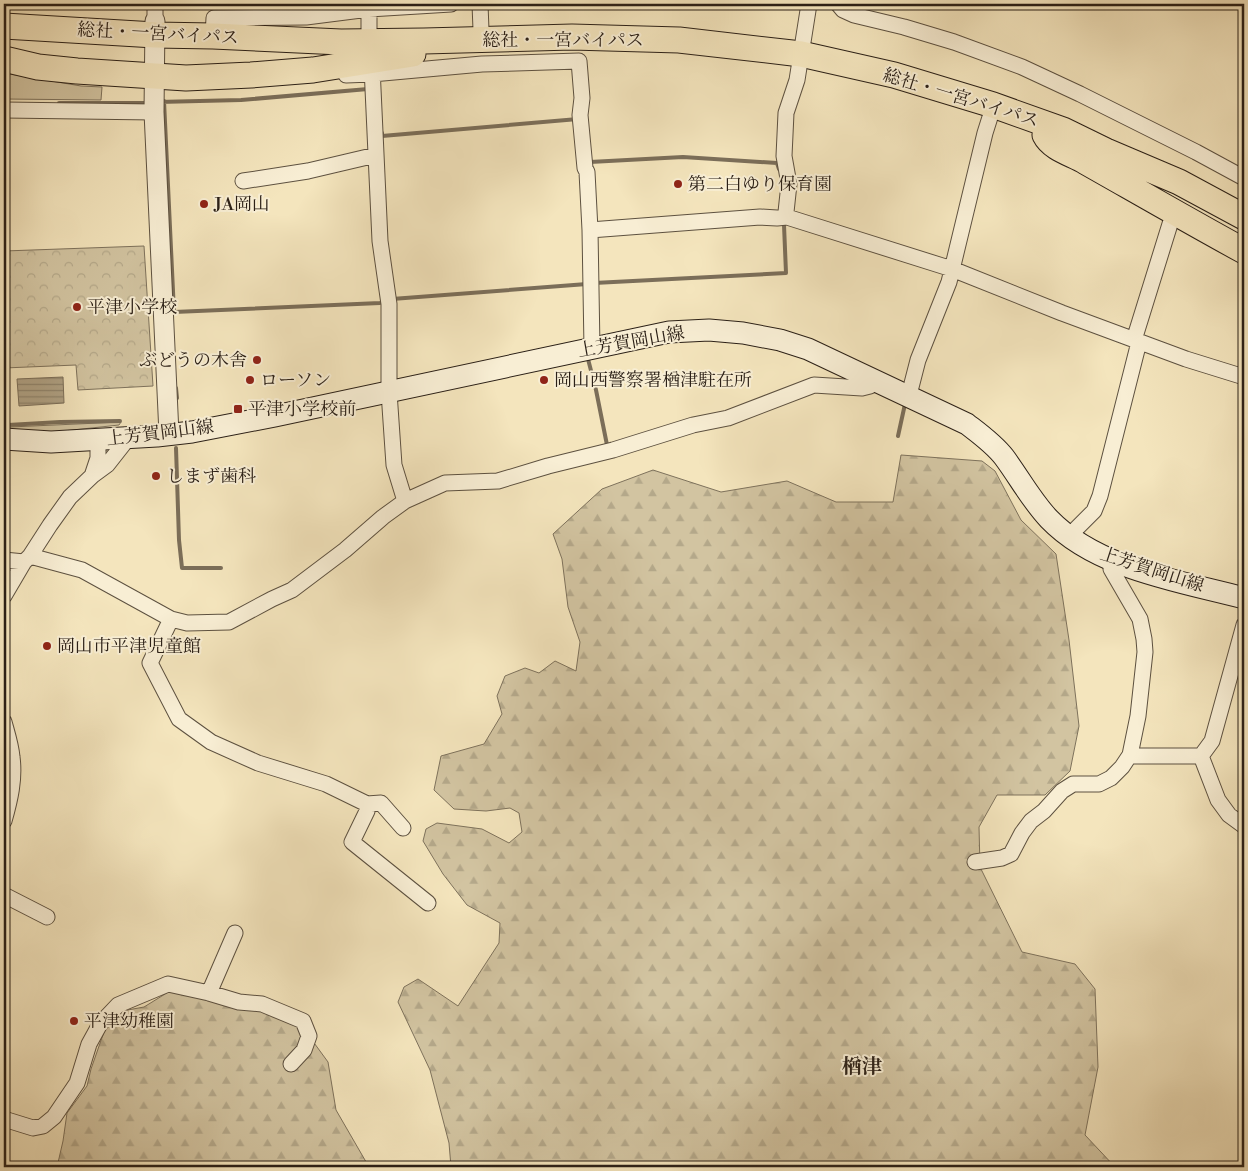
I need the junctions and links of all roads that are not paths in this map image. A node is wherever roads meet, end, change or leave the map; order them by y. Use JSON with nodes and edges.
{"nodes":[{"id":1,"x":451,"y":4,"type":"edge"},
{"id":2,"x":480,"y":4,"type":"edge"},
{"id":3,"x":809,"y":4,"type":"edge"},
{"id":4,"x":838,"y":4,"type":"edge"},
{"id":5,"x":369,"y":6,"type":"edge"},
{"id":6,"x":155,"y":20,"type":"edge"},
{"id":7,"x":4,"y":26,"type":"edge"},
{"id":8,"x":481,"y":30,"type":"dead end"},
{"id":9,"x":369,"y":34,"type":"dead end"},
{"id":10,"x":213,"y":36,"type":"junction"},
{"id":11,"x":4,"y":59,"type":"edge"},
{"id":12,"x":800,"y":61,"type":"junction"},
{"id":13,"x":313,"y":70,"type":"junction"},
{"id":14,"x":373,"y":80,"type":"junction"},
{"id":15,"x":154,"y":98,"type":"junction"},
{"id":16,"x":4,"y":110,"type":"edge"},
{"id":17,"x":991,"y":114,"type":"junction"},
{"id":18,"x":1052,"y":130,"type":"junction"},
{"id":19,"x":376,"y":155,"type":"junction"},
{"id":20,"x":1244,"y":178,"type":"edge"},
{"id":21,"x":243,"y":181,"type":"dead end"},
{"id":22,"x":1244,"y":200,"type":"edge"},
{"id":23,"x":1175,"y":213,"type":"junction"},
{"id":24,"x":1244,"y":217,"type":"edge"},
{"id":25,"x":783,"y":218,"type":"junction"},
{"id":26,"x":590,"y":230,"type":"junction"},
{"id":27,"x":1244,"y":251,"type":"edge"},
{"id":28,"x":951,"y":273,"type":"junction"},
{"id":29,"x":1137,"y":344,"type":"junction"},
{"id":30,"x":592,"y":348,"type":"junction"},
{"id":31,"x":1244,"y":377,"type":"edge"},
{"id":32,"x":875,"y":381,"type":"junction"},
{"id":33,"x":389,"y":392,"type":"junction"},
{"id":34,"x":908,"y":395,"type":"junction"},
{"id":35,"x":169,"y":434,"type":"junction"},
{"id":36,"x":129,"y":437,"type":"junction"},
{"id":37,"x":4,"y":439,"type":"edge"},
{"id":38,"x":98,"y":440,"type":"junction"},
{"id":39,"x":92,"y":476,"type":"junction"},
{"id":40,"x":405,"y":502,"type":"junction"},
{"id":41,"x":1069,"y":536,"type":"junction"},
{"id":42,"x":27,"y":559,"type":"junction"},
{"id":43,"x":4,"y":560,"type":"edge"},
{"id":44,"x":1112,"y":560,"type":"junction"},
{"id":45,"x":4,"y":596,"type":"edge"},
{"id":46,"x":1244,"y":598,"type":"edge"},
{"id":47,"x":171,"y":619,"type":"junction"},
{"id":48,"x":1244,"y":625,"type":"edge"},
{"id":49,"x":4,"y":722,"type":"edge"},
{"id":50,"x":1130,"y":754,"type":"junction"},
{"id":51,"x":1202,"y":756,"type":"junction"},
{"id":52,"x":367,"y":804,"type":"junction"},
{"id":53,"x":4,"y":820,"type":"edge"},
{"id":54,"x":1244,"y":826,"type":"edge"},
{"id":55,"x":403,"y":828,"type":"dead end"},
{"id":56,"x":976,"y":862,"type":"dead end"},
{"id":57,"x":4,"y":895,"type":"edge"},
{"id":58,"x":428,"y":903,"type":"dead end"},
{"id":59,"x":47,"y":917,"type":"dead end"},
{"id":60,"x":235,"y":933,"type":"dead end"},
{"id":61,"x":209,"y":993,"type":"junction"},
{"id":62,"x":291,"y":1064,"type":"dead end"},
{"id":63,"x":4,"y":1119,"type":"edge"}],
"edges":[{"from":1,"to":5,"type":"street"},
{"from":2,"to":8,"type":"street"},
{"from":3,"to":12,"type":"street"},
{"from":4,"to":20,"type":"street"},
{"from":5,"to":9,"type":"street"},
{"from":5,"to":10,"type":"street"},
{"from":6,"to":7,"type":"highway","name":"総社・一宮バイパス"},
{"from":6,"to":10,"type":"highway","name":"総社・一宮バイパス"},
{"from":6,"to":15,"type":"street"},
{"from":10,"to":12,"type":"highway","name":"総社・一宮バイパス"},
{"from":11,"to":15,"type":"highway","name":"総社・一宮バイパス"},
{"from":12,"to":13,"type":"highway","name":"総社・一宮バイパス"},
{"from":12,"to":17,"type":"highway","name":"総社・一宮バイパス"},
{"from":12,"to":18,"type":"highway","name":"総社・一宮バイパス"},
{"from":12,"to":25,"type":"street"},
{"from":13,"to":14,"type":"street"},
{"from":13,"to":15,"type":"highway","name":"総社・一宮バイパス"},
{"from":14,"to":19,"type":"street"},
{"from":14,"to":26,"type":"street"},
{"from":15,"to":16,"type":"street"},
{"from":15,"to":35,"type":"street"},
{"from":17,"to":18,"type":"highway","name":"総社・一宮バイパス"},
{"from":17,"to":28,"type":"street"},
{"from":18,"to":22,"type":"highway"},
{"from":18,"to":23,"type":"highway"},
{"from":18,"to":24,"type":"highway","name":"総社・一宮バイパス"},
{"from":19,"to":21,"type":"street"},
{"from":19,"to":33,"type":"street"},
{"from":23,"to":27,"type":"highway"},
{"from":23,"to":29,"type":"street"},
{"from":25,"to":26,"type":"street"},
{"from":25,"to":28,"type":"street"},
{"from":26,"to":30,"type":"street"},
{"from":28,"to":29,"type":"street"},
{"from":28,"to":34,"type":"street"},
{"from":29,"to":31,"type":"street"},
{"from":29,"to":41,"type":"street"},
{"from":30,"to":32,"type":"main road","name":"上芳賀岡山線"},
{"from":30,"to":33,"type":"main road","name":"上芳賀岡山線"},
{"from":32,"to":34,"type":"main road","name":"上芳賀岡山線"},
{"from":32,"to":40,"type":"street"},
{"from":33,"to":35,"type":"main road","name":"上芳賀岡山線"},
{"from":33,"to":40,"type":"street"},
{"from":34,"to":41,"type":"main road","name":"上芳賀岡山線"},
{"from":35,"to":36,"type":"main road","name":"上芳賀岡山線"},
{"from":36,"to":38,"type":"main road","name":"上芳賀岡山線"},
{"from":36,"to":39,"type":"street"},
{"from":37,"to":38,"type":"main road","name":"上芳賀岡山線"},
{"from":38,"to":39,"type":"street"},
{"from":39,"to":42,"type":"street"},
{"from":40,"to":47,"type":"street"},
{"from":41,"to":44,"type":"main road","name":"上芳賀岡山線"},
{"from":42,"to":43,"type":"street"},
{"from":42,"to":45,"type":"street"},
{"from":42,"to":47,"type":"street"},
{"from":44,"to":46,"type":"main road","name":"上芳賀岡山線"},
{"from":44,"to":50,"type":"street"},
{"from":47,"to":52,"type":"street"},
{"from":48,"to":51,"type":"street"},
{"from":49,"to":53,"type":"street"},
{"from":50,"to":51,"type":"street"},
{"from":50,"to":56,"type":"street"},
{"from":51,"to":54,"type":"street"},
{"from":52,"to":55,"type":"street"},
{"from":52,"to":58,"type":"street"},
{"from":57,"to":59,"type":"street"},
{"from":60,"to":61,"type":"street"},
{"from":61,"to":62,"type":"street"},
{"from":61,"to":63,"type":"street"}]}
